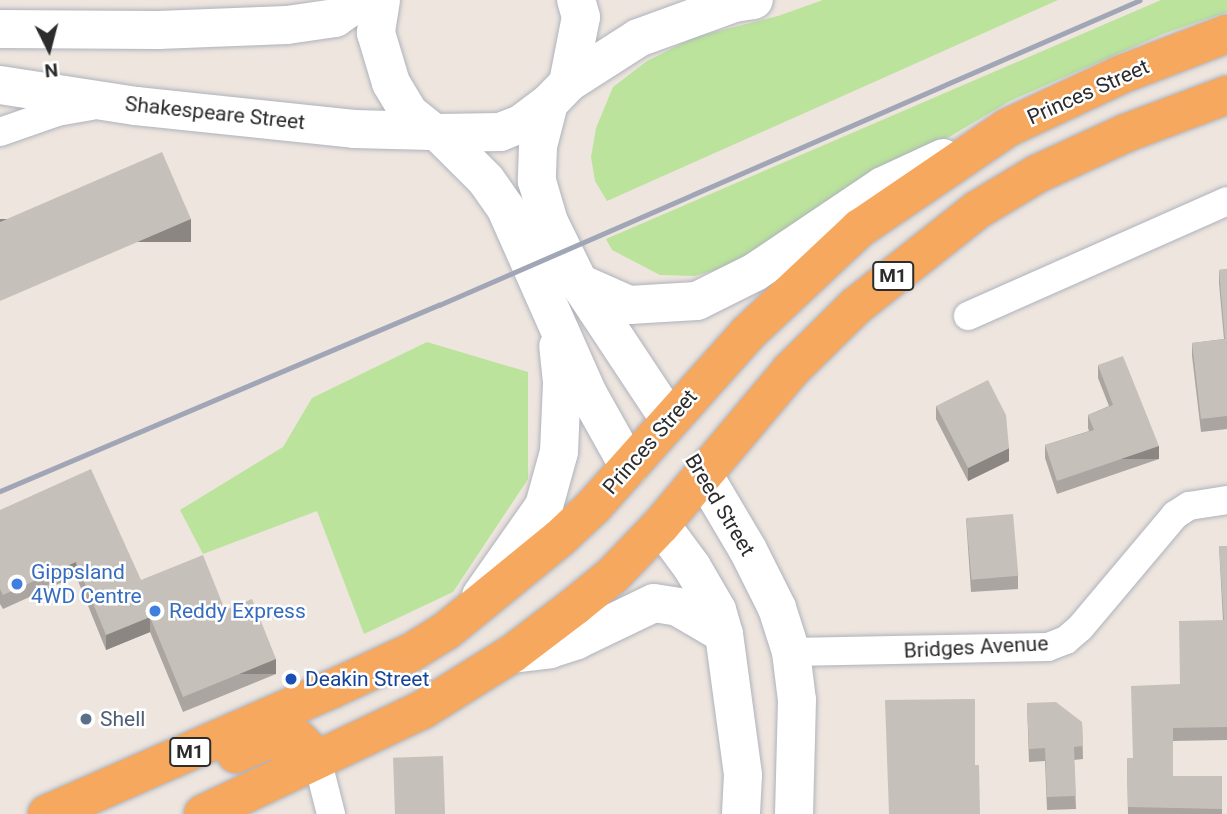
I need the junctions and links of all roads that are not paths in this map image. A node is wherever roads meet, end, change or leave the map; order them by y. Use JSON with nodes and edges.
{"nodes":[{"id":1,"x":361,"y":0,"type":"edge"},
{"id":2,"x":381,"y":0,"type":"edge"},
{"id":3,"x":576,"y":0,"type":"edge"},
{"id":4,"x":754,"y":0,"type":"edge"},
{"id":5,"x":0,"y":29,"type":"edge"},
{"id":6,"x":1227,"y":34,"type":"edge"},
{"id":7,"x":0,"y":85,"type":"edge"},
{"id":8,"x":559,"y":93,"type":"junction"},
{"id":9,"x":1227,"y":94,"type":"edge"},
{"id":10,"x":136,"y":106,"type":"junction"},
{"id":11,"x":1007,"y":128,"type":"junction"},
{"id":12,"x":0,"y":132,"type":"edge"},
{"id":13,"x":435,"y":132,"type":"junction"},
{"id":14,"x":1227,"y":201,"type":"edge"},
{"id":15,"x":579,"y":284,"type":"junction"},
{"id":16,"x":968,"y":316,"type":"dead end"},
{"id":17,"x":555,"y":320,"type":"junction"},
{"id":18,"x":668,"y":419,"type":"junction"},
{"id":19,"x":629,"y":467,"type":"junction"},
{"id":20,"x":703,"y":474,"type":"junction"},
{"id":21,"x":1227,"y":500,"type":"edge"},
{"id":22,"x":661,"y":526,"type":"junction"},
{"id":23,"x":475,"y":605,"type":"junction"},
{"id":24,"x":724,"y":634,"type":"junction"},
{"id":25,"x":791,"y":652,"type":"junction"},
{"id":26,"x":512,"y":654,"type":"junction"},
{"id":27,"x":317,"y":759,"type":"junction"},
{"id":28,"x":47,"y":814,"type":"edge"},
{"id":29,"x":94,"y":814,"type":"edge"},
{"id":30,"x":203,"y":814,"type":"edge"},
{"id":31,"x":331,"y":814,"type":"edge"},
{"id":32,"x":741,"y":814,"type":"edge"},
{"id":33,"x":794,"y":814,"type":"edge"}],
"edges":[{"from":1,"to":5,"type":"main road"},
{"from":2,"to":13,"type":"main road"},
{"from":3,"to":8,"type":"main road","name":"Breed Street"},
{"from":4,"to":8,"type":"main road","name":"Shakespeare Street"},
{"from":6,"to":11,"type":"highway","name":"Princes Street","number":"M1"},
{"from":7,"to":10,"type":"main road","name":"Shakespeare Street"},
{"from":8,"to":13,"type":"main road","name":"Shakespeare Street"},
{"from":8,"to":15,"type":"main road","name":"Breed Street"},
{"from":9,"to":20,"type":"highway","number":"M1"},
{"from":10,"to":12,"type":"street"},
{"from":10,"to":13,"type":"main road","name":"Shakespeare Street"},
{"from":11,"to":15,"type":"main road"},
{"from":11,"to":18,"type":"highway","name":"Princes Street","number":"M1"},
{"from":13,"to":17,"type":"main road"},
{"from":14,"to":16,"type":"street"},
{"from":15,"to":18,"type":"main road","name":"Breed Street"},
{"from":17,"to":19,"type":"main road"},
{"from":17,"to":23,"type":"main road"},
{"from":18,"to":19,"type":"highway","name":"Princes Street","number":"M1"},
{"from":18,"to":20,"type":"highway","name":"Breed Street"},
{"from":19,"to":22,"type":"highway"},
{"from":19,"to":23,"type":"highway","name":"Princes Street","number":"M1"},
{"from":20,"to":22,"type":"highway","number":"M1"},
{"from":20,"to":25,"type":"main road","name":"Breed Street"},
{"from":21,"to":25,"type":"street","name":"Bridges Avenue"},
{"from":22,"to":24,"type":"main road"},
{"from":22,"to":26,"type":"highway","number":"M1"},
{"from":23,"to":28,"type":"highway","name":"Princes Street","number":"M1"},
{"from":24,"to":26,"type":"main road"},
{"from":24,"to":32,"type":"main road"},
{"from":25,"to":33,"type":"main road","name":"Breed Street"},
{"from":26,"to":27,"type":"highway","number":"M1"},
{"from":27,"to":29,"type":"highway"},
{"from":27,"to":30,"type":"highway","number":"M1"},
{"from":27,"to":31,"type":"street"}]}
